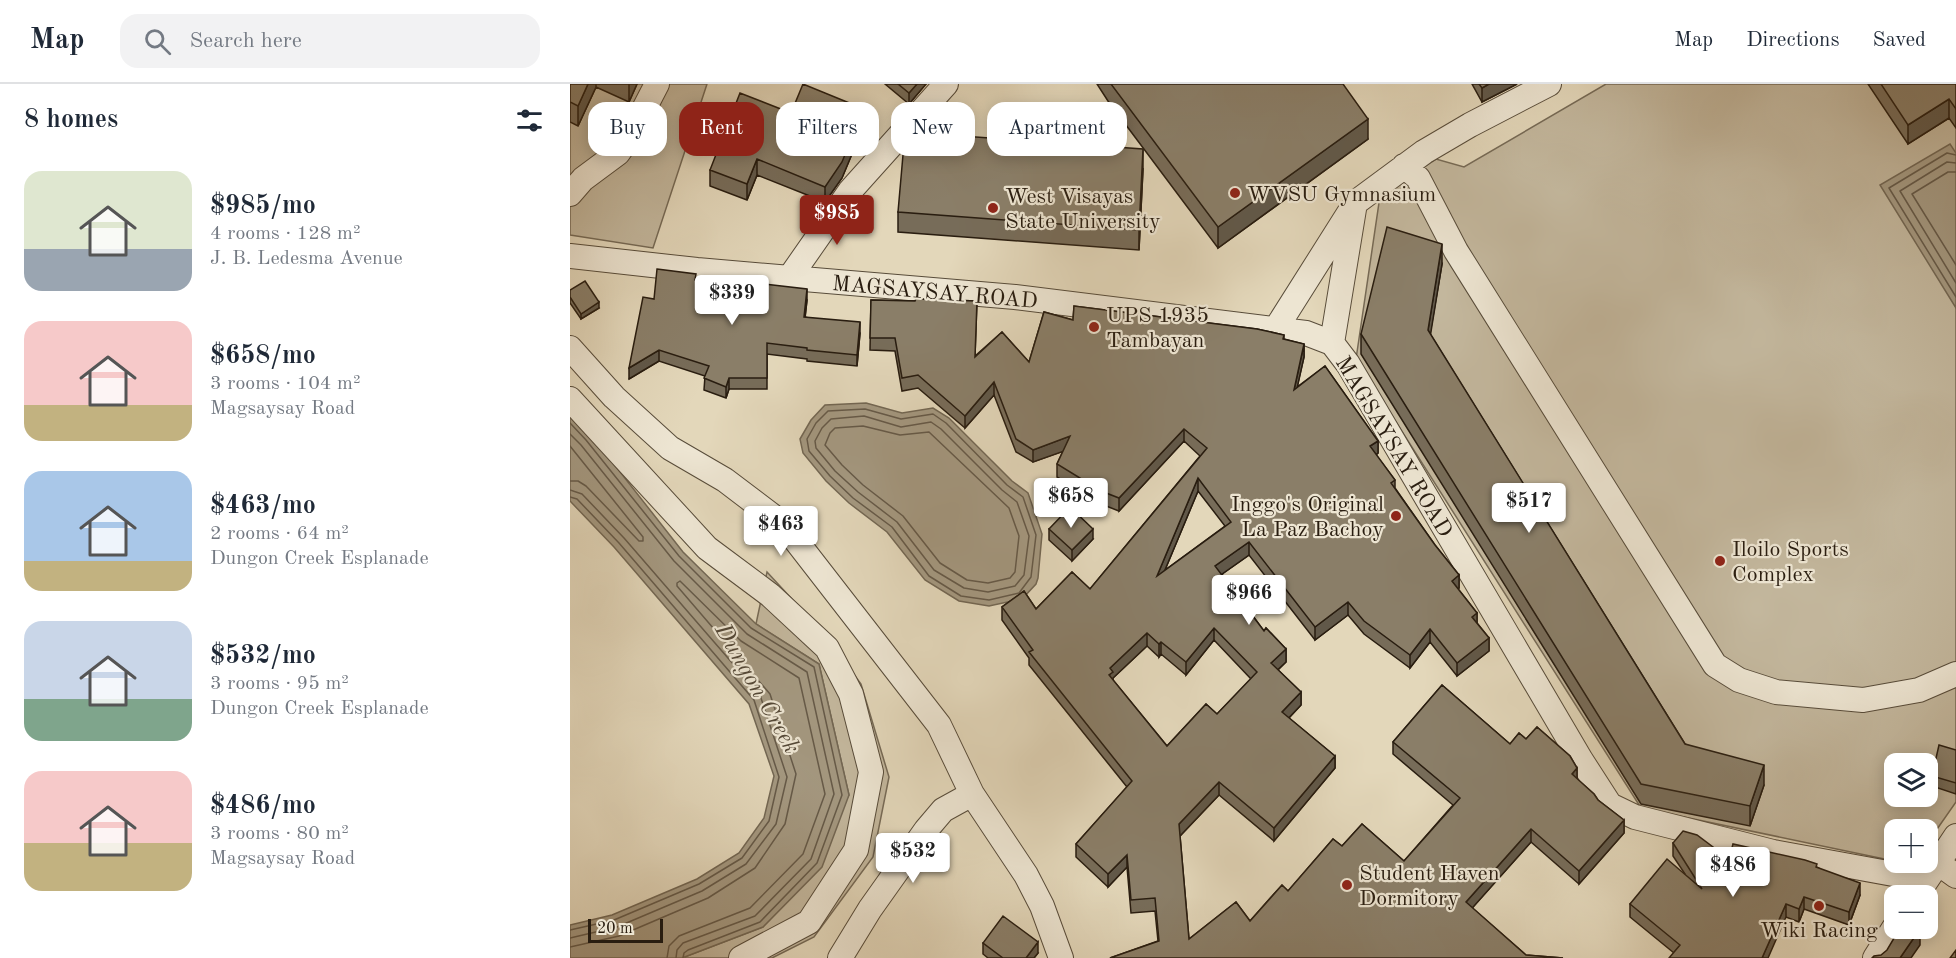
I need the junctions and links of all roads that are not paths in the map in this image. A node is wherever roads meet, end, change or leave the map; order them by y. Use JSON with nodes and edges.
{"nodes":[{"id":1,"x":657,"y":84,"type":"edge"},
{"id":2,"x":946,"y":84,"type":"edge"},
{"id":3,"x":1549,"y":84,"type":"edge"},
{"id":4,"x":1404,"y":166,"type":"junction"},
{"id":5,"x":574,"y":182,"type":"edge"},
{"id":6,"x":1355,"y":203,"type":"junction"},
{"id":7,"x":570,"y":256,"type":"edge"},
{"id":8,"x":790,"y":277,"type":"junction"},
{"id":9,"x":1275,"y":330,"type":"junction"},
{"id":10,"x":1332,"y":343,"type":"junction"},
{"id":11,"x":570,"y":348,"type":"edge"},
{"id":12,"x":570,"y":399,"type":"edge"},
{"id":13,"x":1956,"y":674,"type":"edge"},
{"id":14,"x":972,"y":794,"type":"junction"},
{"id":15,"x":1956,"y":836,"type":"edge"},
{"id":16,"x":1934,"y":879,"type":"edge"},
{"id":17,"x":1887,"y":939,"type":"edge"},
{"id":18,"x":741,"y":958,"type":"edge"},
{"id":19,"x":840,"y":958,"type":"edge"},
{"id":20,"x":1061,"y":958,"type":"edge"},
{"id":21,"x":1875,"y":958,"type":"edge"}],
"edges":[{"from":1,"to":5,"type":"street"},
{"from":2,"to":8,"type":"street"},
{"from":3,"to":4,"type":"street"},
{"from":4,"to":6,"type":"street"},
{"from":4,"to":13,"type":"street"},
{"from":6,"to":9,"type":"street"},
{"from":6,"to":10,"type":"street"},
{"from":7,"to":8,"type":"street","name":"MAGSAYSAY ROAD"},
{"from":8,"to":9,"type":"street","name":"MAGSAYSAY ROAD"},
{"from":9,"to":10,"type":"street","name":"MAGSAYSAY ROAD"},
{"from":10,"to":16,"type":"street","name":"MAGSAYSAY ROAD"},
{"from":11,"to":14,"type":"street"},
{"from":12,"to":18,"type":"street"},
{"from":14,"to":19,"type":"street"},
{"from":14,"to":20,"type":"street"},
{"from":15,"to":16,"type":"street","name":"MAGSAYSAY ROAD"},
{"from":17,"to":21,"type":"street"}]}
